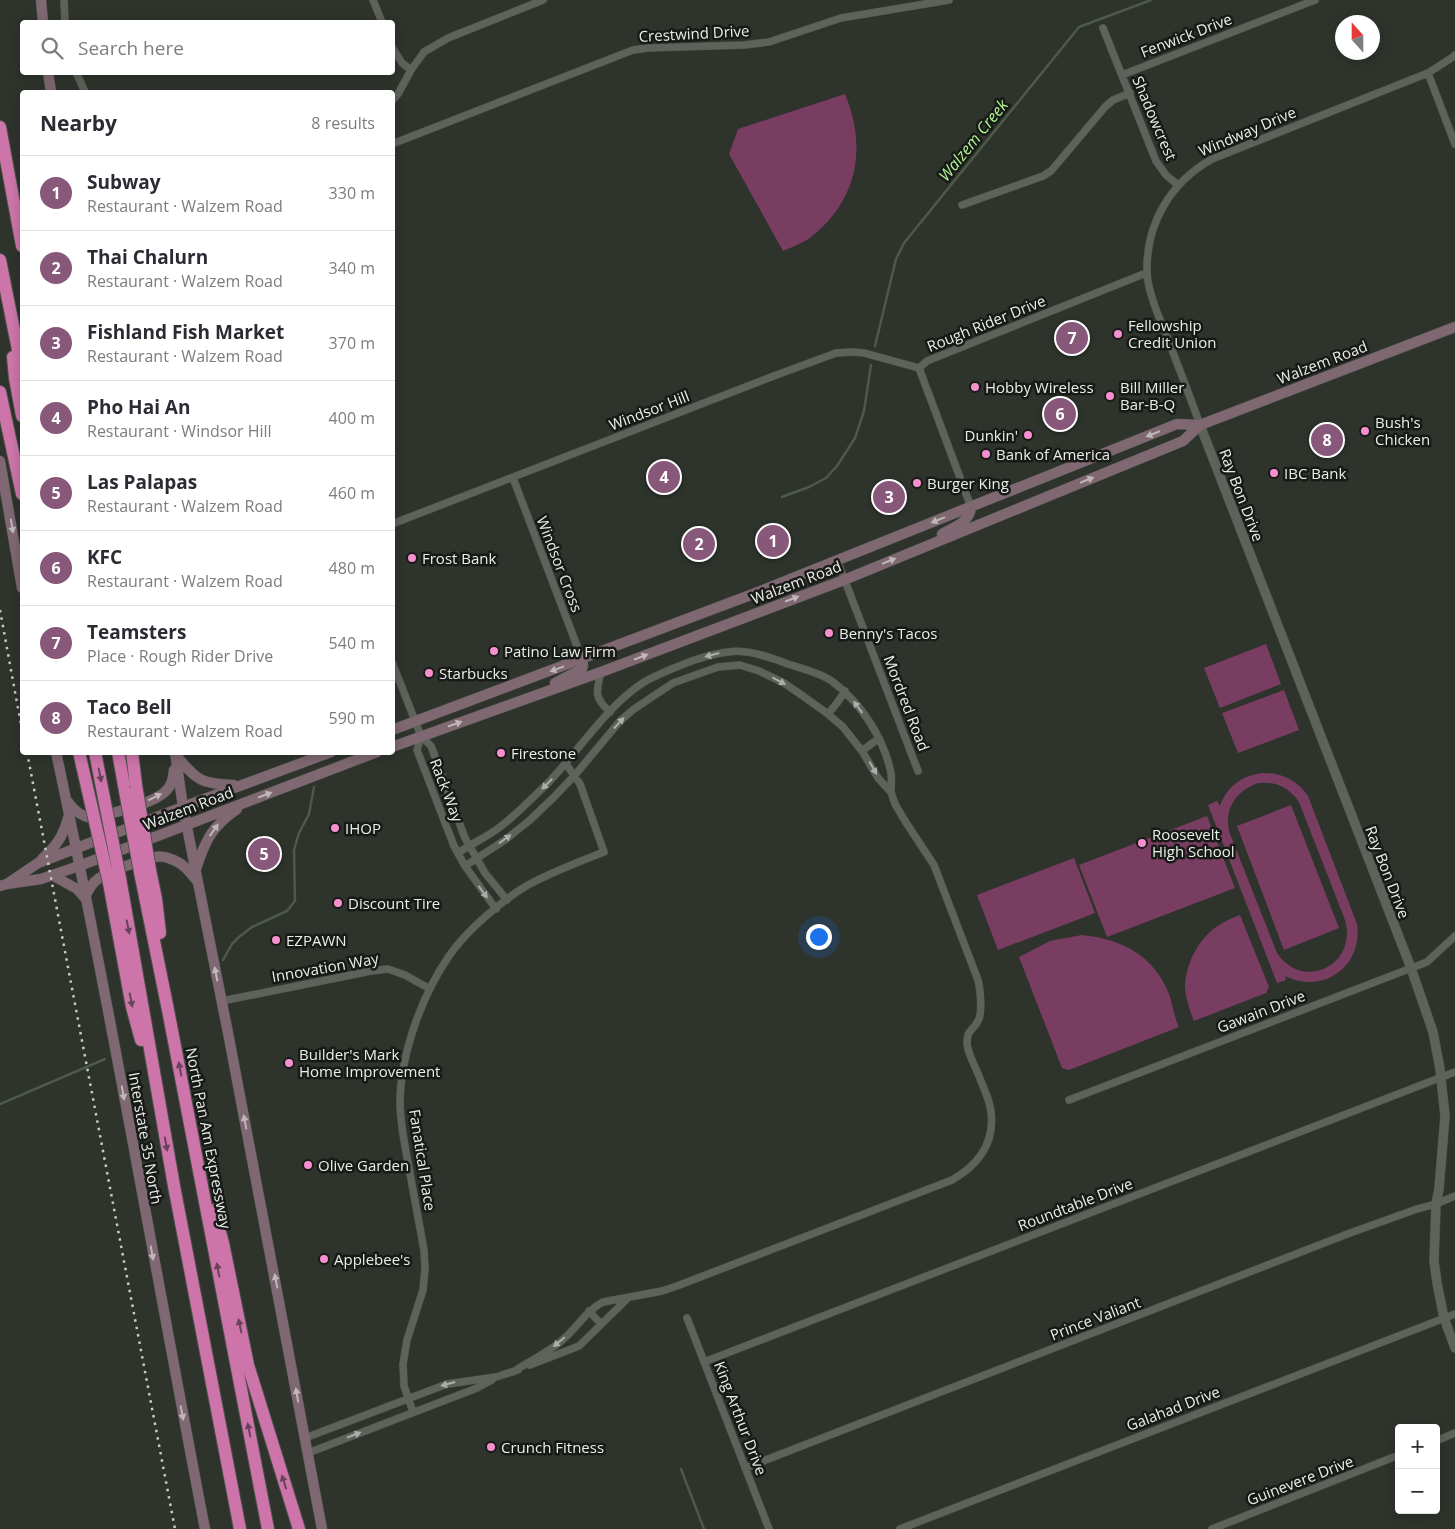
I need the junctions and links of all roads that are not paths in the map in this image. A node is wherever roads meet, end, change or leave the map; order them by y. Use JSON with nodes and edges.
{"nodes":[{"id":1,"x":41,"y":0,"type":"edge"},
{"id":2,"x":64,"y":0,"type":"edge"},
{"id":3,"x":373,"y":0,"type":"edge"},
{"id":4,"x":543,"y":0,"type":"edge"},
{"id":5,"x":948,"y":0,"type":"edge"},
{"id":6,"x":1315,"y":0,"type":"edge"},
{"id":7,"x":43,"y":20,"type":"edge"},
{"id":8,"x":65,"y":20,"type":"edge"},
{"id":9,"x":381,"y":20,"type":"edge"},
{"id":10,"x":1103,"y":28,"type":"dead end"},
{"id":11,"x":395,"y":52,"type":"edge"},
{"id":12,"x":1455,"y":54,"type":"edge"},
{"id":13,"x":411,"y":70,"type":"junction"},
{"id":14,"x":1428,"y":73,"type":"junction"},
{"id":15,"x":48,"y":75,"type":"edge"},
{"id":16,"x":77,"y":75,"type":"edge"},
{"id":17,"x":1122,"y":75,"type":"junction"},
{"id":18,"x":50,"y":90,"type":"edge"},
{"id":19,"x":84,"y":90,"type":"edge"},
{"id":20,"x":1130,"y":93,"type":"junction"},
{"id":21,"x":395,"y":98,"type":"edge"},
{"id":22,"x":0,"y":126,"type":"edge"},
{"id":23,"x":395,"y":143,"type":"edge"},
{"id":24,"x":1455,"y":144,"type":"edge"},
{"id":25,"x":1178,"y":185,"type":"junction"},
{"id":26,"x":962,"y":205,"type":"dead end"},
{"id":27,"x":20,"y":235,"type":"edge"},
{"id":28,"x":0,"y":260,"type":"edge"},
{"id":29,"x":1146,"y":272,"type":"junction"},
{"id":30,"x":9,"y":305,"type":"junction"},
{"id":31,"x":1455,"y":327,"type":"edge"},
{"id":32,"x":20,"y":360,"type":"edge"},
{"id":33,"x":919,"y":368,"type":"junction"},
{"id":34,"x":0,"y":392,"type":"edge"},
{"id":35,"x":20,"y":405,"type":"edge"},
{"id":36,"x":1200,"y":425,"type":"junction"},
{"id":37,"x":0,"y":461,"type":"edge"},
{"id":38,"x":512,"y":478,"type":"junction"},
{"id":39,"x":20,"y":485,"type":"edge"},
{"id":40,"x":971,"y":507,"type":"junction"},
{"id":41,"x":395,"y":523,"type":"edge"},
{"id":42,"x":916,"y":550,"type":"junction"},
{"id":43,"x":837,"y":560,"type":"junction"},
{"id":44,"x":20,"y":576,"type":"edge"},
{"id":45,"x":844,"y":580,"type":"junction"},
{"id":46,"x":582,"y":659,"type":"junction"},
{"id":47,"x":395,"y":669,"type":"edge"},
{"id":48,"x":601,"y":672,"type":"junction"},
{"id":49,"x":845,"y":691,"type":"junction"},
{"id":50,"x":526,"y":699,"type":"junction"},
{"id":51,"x":610,"y":712,"type":"junction"},
{"id":52,"x":828,"y":714,"type":"junction"},
{"id":53,"x":416,"y":721,"type":"junction"},
{"id":54,"x":395,"y":729,"type":"edge"},
{"id":55,"x":421,"y":736,"type":"junction"},
{"id":56,"x":879,"y":738,"type":"junction"},
{"id":57,"x":395,"y":746,"type":"edge"},
{"id":58,"x":862,"y":751,"type":"junction"},
{"id":59,"x":57,"y":755,"type":"edge"},
{"id":60,"x":80,"y":755,"type":"edge"},
{"id":61,"x":97,"y":755,"type":"edge"},
{"id":62,"x":119,"y":755,"type":"edge"},
{"id":63,"x":132,"y":755,"type":"edge"},
{"id":64,"x":175,"y":755,"type":"edge"},
{"id":65,"x":175,"y":755,"type":"edge"},
{"id":66,"x":176,"y":755,"type":"edge"},
{"id":67,"x":322,"y":755,"type":"edge"},
{"id":68,"x":369,"y":755,"type":"edge"},
{"id":69,"x":566,"y":764,"type":"junction"},
{"id":70,"x":918,"y":771,"type":"dead end"},
{"id":71,"x":575,"y":775,"type":"junction"},
{"id":72,"x":240,"y":785,"type":"junction"},
{"id":73,"x":130,"y":788,"type":"junction"},
{"id":74,"x":891,"y":792,"type":"junction"},
{"id":75,"x":66,"y":799,"type":"junction"},
{"id":76,"x":248,"y":801,"type":"junction"},
{"id":77,"x":183,"y":807,"type":"junction"},
{"id":78,"x":69,"y":814,"type":"junction"},
{"id":79,"x":187,"y":824,"type":"junction"},
{"id":80,"x":469,"y":846,"type":"junction"},
{"id":81,"x":76,"y":849,"type":"junction"},
{"id":82,"x":458,"y":853,"type":"junction"},
{"id":83,"x":476,"y":858,"type":"junction"},
{"id":84,"x":38,"y":863,"type":"junction"},
{"id":85,"x":80,"y":866,"type":"junction"},
{"id":86,"x":465,"y":866,"type":"junction"},
{"id":87,"x":196,"y":870,"type":"junction"},
{"id":88,"x":52,"y":875,"type":"junction"},
{"id":89,"x":114,"y":881,"type":"junction"},
{"id":90,"x":198,"y":883,"type":"junction"},
{"id":91,"x":3,"y":885,"type":"edge"},
{"id":92,"x":85,"y":899,"type":"junction"},
{"id":93,"x":507,"y":900,"type":"junction"},
{"id":94,"x":496,"y":909,"type":"junction"},
{"id":95,"x":1455,"y":936,"type":"edge"},
{"id":96,"x":1411,"y":968,"type":"junction"},
{"id":97,"x":430,"y":989,"type":"junction"},
{"id":98,"x":222,"y":1001,"type":"junction"},
{"id":99,"x":1455,"y":1072,"type":"edge"},
{"id":100,"x":1441,"y":1078,"type":"junction"},
{"id":101,"x":1069,"y":1100,"type":"dead end"},
{"id":102,"x":189,"y":1117,"type":"junction"},
{"id":103,"x":1455,"y":1196,"type":"edge"},
{"id":104,"x":1436,"y":1204,"type":"junction"},
{"id":105,"x":629,"y":1297,"type":"junction"},
{"id":106,"x":589,"y":1311,"type":"junction"},
{"id":107,"x":1455,"y":1314,"type":"edge"},
{"id":108,"x":687,"y":1318,"type":"dead end"},
{"id":109,"x":1444,"y":1318,"type":"junction"},
{"id":110,"x":601,"y":1324,"type":"junction"},
{"id":111,"x":1455,"y":1348,"type":"edge"},
{"id":112,"x":704,"y":1362,"type":"junction"},
{"id":113,"x":513,"y":1372,"type":"junction"},
{"id":114,"x":496,"y":1377,"type":"junction"},
{"id":115,"x":409,"y":1398,"type":"junction"},
{"id":116,"x":414,"y":1412,"type":"junction"},
{"id":117,"x":1455,"y":1433,"type":"edge"},
{"id":118,"x":305,"y":1438,"type":"junction"},
{"id":119,"x":1440,"y":1439,"type":"edge"},
{"id":120,"x":308,"y":1453,"type":"junction"},
{"id":121,"x":1395,"y":1457,"type":"edge"},
{"id":122,"x":745,"y":1468,"type":"junction"},
{"id":123,"x":204,"y":1529,"type":"edge"},
{"id":124,"x":240,"y":1529,"type":"edge"},
{"id":125,"x":268,"y":1529,"type":"edge"},
{"id":126,"x":299,"y":1529,"type":"edge"},
{"id":127,"x":322,"y":1529,"type":"edge"},
{"id":128,"x":769,"y":1529,"type":"edge"},
{"id":129,"x":900,"y":1529,"type":"edge"},
{"id":130,"x":1212,"y":1529,"type":"edge"}],
"edges":[{"from":1,"to":7,"type":"main road"},
{"from":2,"to":8,"type":"street"},
{"from":3,"to":9,"type":"street"},
{"from":4,"to":13,"type":"street"},
{"from":5,"to":23,"type":"street","name":"Crestwind Drive"},
{"from":6,"to":17,"type":"street","name":"Fenwick Drive"},
{"from":10,"to":17,"type":"street","name":"Shadowcrest"},
{"from":11,"to":13,"type":"street"},
{"from":12,"to":14,"type":"street","name":"Windway Drive"},
{"from":13,"to":21,"type":"street"},
{"from":14,"to":24,"type":"street"},
{"from":14,"to":25,"type":"street","name":"Windway Drive"},
{"from":15,"to":18,"type":"main road"},
{"from":16,"to":19,"type":"street"},
{"from":17,"to":20,"type":"street","name":"Shadowcrest"},
{"from":20,"to":25,"type":"street","name":"Shadowcrest"},
{"from":20,"to":26,"type":"street"},
{"from":22,"to":27,"type":"highway"},
{"from":25,"to":29,"type":"street","name":"Windway Drive"},
{"from":28,"to":30,"type":"highway"},
{"from":29,"to":33,"type":"street","name":"Rough Rider Drive"},
{"from":29,"to":36,"type":"street","name":"Windway Drive"},
{"from":30,"to":32,"type":"highway"},
{"from":30,"to":35,"type":"highway"},
{"from":31,"to":36,"type":"main road","name":"Walzem Road"},
{"from":33,"to":38,"type":"street","name":"Windsor Hill"},
{"from":33,"to":40,"type":"street","name":"Rough Rider Drive"},
{"from":34,"to":39,"type":"highway"},
{"from":36,"to":40,"type":"main road","name":"Walzem Road","one_way":true},
{"from":42,"to":36,"type":"main road","name":"Walzem Road","one_way":true},
{"from":36,"to":96,"type":"street","name":"Ray Bon Drive"},
{"from":37,"to":44,"type":"main road","one_way":true},
{"from":38,"to":41,"type":"street","name":"Windsor Hill"},
{"from":38,"to":46,"type":"street","name":"Windsor Cross"},
{"from":40,"to":42,"type":"main road"},
{"from":40,"to":43,"type":"main road","name":"Walzem Road","one_way":true},
{"from":45,"to":42,"type":"main road","name":"Walzem Road","one_way":true},
{"from":43,"to":45,"type":"street","name":"Mordred Road"},
{"from":43,"to":46,"type":"main road","name":"Walzem Road"},
{"from":48,"to":45,"type":"main road","name":"Walzem Road","one_way":true},
{"from":45,"to":70,"type":"street","name":"Mordred Road"},
{"from":46,"to":50,"type":"main road"},
{"from":46,"to":53,"type":"main road","name":"Walzem Road","one_way":true},
{"from":47,"to":53,"type":"street"},
{"from":48,"to":50,"type":"main road","name":"Walzem Road"},
{"from":48,"to":51,"type":"street"},
{"from":49,"to":51,"type":"street","one_way":true},
{"from":49,"to":52,"type":"street"},
{"from":56,"to":49,"type":"street","one_way":true},
{"from":55,"to":50,"type":"main road","name":"Walzem Road","one_way":true},
{"from":51,"to":69,"type":"street"},
{"from":52,"to":58,"type":"street"},
{"from":71,"to":52,"type":"street","one_way":true},
{"from":53,"to":54,"type":"main road","name":"Walzem Road"},
{"from":53,"to":55,"type":"street"},
{"from":55,"to":57,"type":"main road","name":"Walzem Road"},
{"from":55,"to":80,"type":"street","name":"Rack Way"},
{"from":55,"to":82,"type":"street","name":"Rack Way"},
{"from":56,"to":58,"type":"street"},
{"from":56,"to":74,"type":"street"},
{"from":58,"to":74,"type":"street","one_way":true},
{"from":59,"to":75,"type":"main road","name":"Interstate 35 North"},
{"from":60,"to":89,"type":"highway","bridge":true},
{"from":61,"to":89,"type":"highway","one_way":true,"bridge":true},
{"from":62,"to":73,"type":"highway","name":"North Pan Am Expressway"},
{"from":63,"to":73,"type":"highway"},
{"from":75,"to":64,"type":"main road","one_way":true},
{"from":65,"to":77,"type":"main road"},
{"from":66,"to":72,"type":"main road"},
{"from":67,"to":72,"type":"main road","name":"Walzem Road"},
{"from":76,"to":68,"type":"main road","name":"Walzem Road","one_way":true},
{"from":69,"to":71,"type":"street"},
{"from":69,"to":80,"type":"street","one_way":true},
{"from":83,"to":71,"type":"street","one_way":true},
{"from":71,"to":93,"type":"street","name":"Fanatical Place"},
{"from":72,"to":77,"type":"main road","name":"Walzem Road"},
{"from":102,"to":73,"type":"highway","name":"North Pan Am Expressway","one_way":true,"bridge":true},
{"from":74,"to":105,"type":"street"},
{"from":75,"to":78,"type":"main road","name":"Interstate 35 North"},
{"from":76,"to":79,"type":"main road","name":"Walzem Road"},
{"from":87,"to":76,"type":"main road","one_way":true},
{"from":77,"to":79,"type":"main road"},
{"from":77,"to":81,"type":"main road","name":"Walzem Road"},
{"from":78,"to":81,"type":"main road","name":"Interstate 35 North"},
{"from":78,"to":84,"type":"main road"},
{"from":79,"to":85,"type":"main road","name":"Walzem Road"},
{"from":79,"to":87,"type":"main road"},
{"from":80,"to":82,"type":"street"},
{"from":80,"to":83,"type":"street","name":"Rack Way"},
{"from":81,"to":84,"type":"main road","name":"Walzem Road"},
{"from":81,"to":85,"type":"main road","name":"Interstate 35 North"},
{"from":82,"to":86,"type":"street","name":"Rack Way"},
{"from":83,"to":86,"type":"street"},
{"from":83,"to":93,"type":"street","name":"Rack Way"},
{"from":84,"to":91,"type":"main road","name":"Walzem Road"},
{"from":85,"to":88,"type":"main road","name":"Walzem Road"},
{"from":85,"to":92,"type":"main road","name":"Interstate 35 North"},
{"from":86,"to":94,"type":"street","name":"Rack Way","one_way":true},
{"from":87,"to":90,"type":"main road"},
{"from":88,"to":91,"type":"main road","name":"Walzem Road"},
{"from":88,"to":92,"type":"main road"},
{"from":89,"to":124,"type":"highway","one_way":true},
{"from":90,"to":92,"type":"main road"},
{"from":98,"to":90,"type":"main road","one_way":true},
{"from":92,"to":123,"type":"main road","name":"Interstate 35 North","one_way":true},
{"from":93,"to":94,"type":"street","name":"Fanatical Place"},
{"from":94,"to":97,"type":"street","name":"Fanatical Place"},
{"from":95,"to":96,"type":"street","name":"Gawain Drive"},
{"from":96,"to":100,"type":"street","name":"Ray Bon Drive"},
{"from":96,"to":101,"type":"street","name":"Gawain Drive"},
{"from":97,"to":98,"type":"street","name":"Innovation Way"},
{"from":97,"to":115,"type":"street","name":"Fanatical Place"},
{"from":118,"to":98,"type":"main road","one_way":true},
{"from":99,"to":100,"type":"street","name":"Roundtable Drive"},
{"from":100,"to":104,"type":"street","name":"Ray Bon Drive"},
{"from":100,"to":112,"type":"street","name":"Roundtable Drive"},
{"from":125,"to":102,"type":"highway","name":"North Pan Am Expressway","one_way":true},
{"from":126,"to":102,"type":"highway","one_way":true},
{"from":103,"to":104,"type":"street","name":"Prince Valiant"},
{"from":104,"to":109,"type":"street","name":"Ray Bon Drive"},
{"from":104,"to":122,"type":"street","name":"Prince Valiant"},
{"from":105,"to":106,"type":"street"},
{"from":105,"to":110,"type":"street"},
{"from":106,"to":110,"type":"street"},
{"from":106,"to":113,"type":"street","one_way":true},
{"from":107,"to":109,"type":"street","name":"Galahad Drive"},
{"from":108,"to":112,"type":"street","name":"King Arthur Drive"},
{"from":109,"to":111,"type":"street","name":"Ray Bon Drive"},
{"from":109,"to":129,"type":"street","name":"Galahad Drive"},
{"from":110,"to":113,"type":"street"},
{"from":112,"to":122,"type":"street","name":"King Arthur Drive"},
{"from":113,"to":114,"type":"street"},
{"from":114,"to":115,"type":"street","one_way":true},
{"from":114,"to":116,"type":"street"},
{"from":115,"to":116,"type":"street","name":"Fanatical Place"},
{"from":115,"to":118,"type":"street"},
{"from":120,"to":116,"type":"street","one_way":true},
{"from":117,"to":119,"type":"street"},
{"from":118,"to":120,"type":"main road"},
{"from":120,"to":127,"type":"main road"},
{"from":121,"to":130,"type":"street","name":"Guinevere Drive"},
{"from":122,"to":128,"type":"street","name":"King Arthur Drive"}]}
